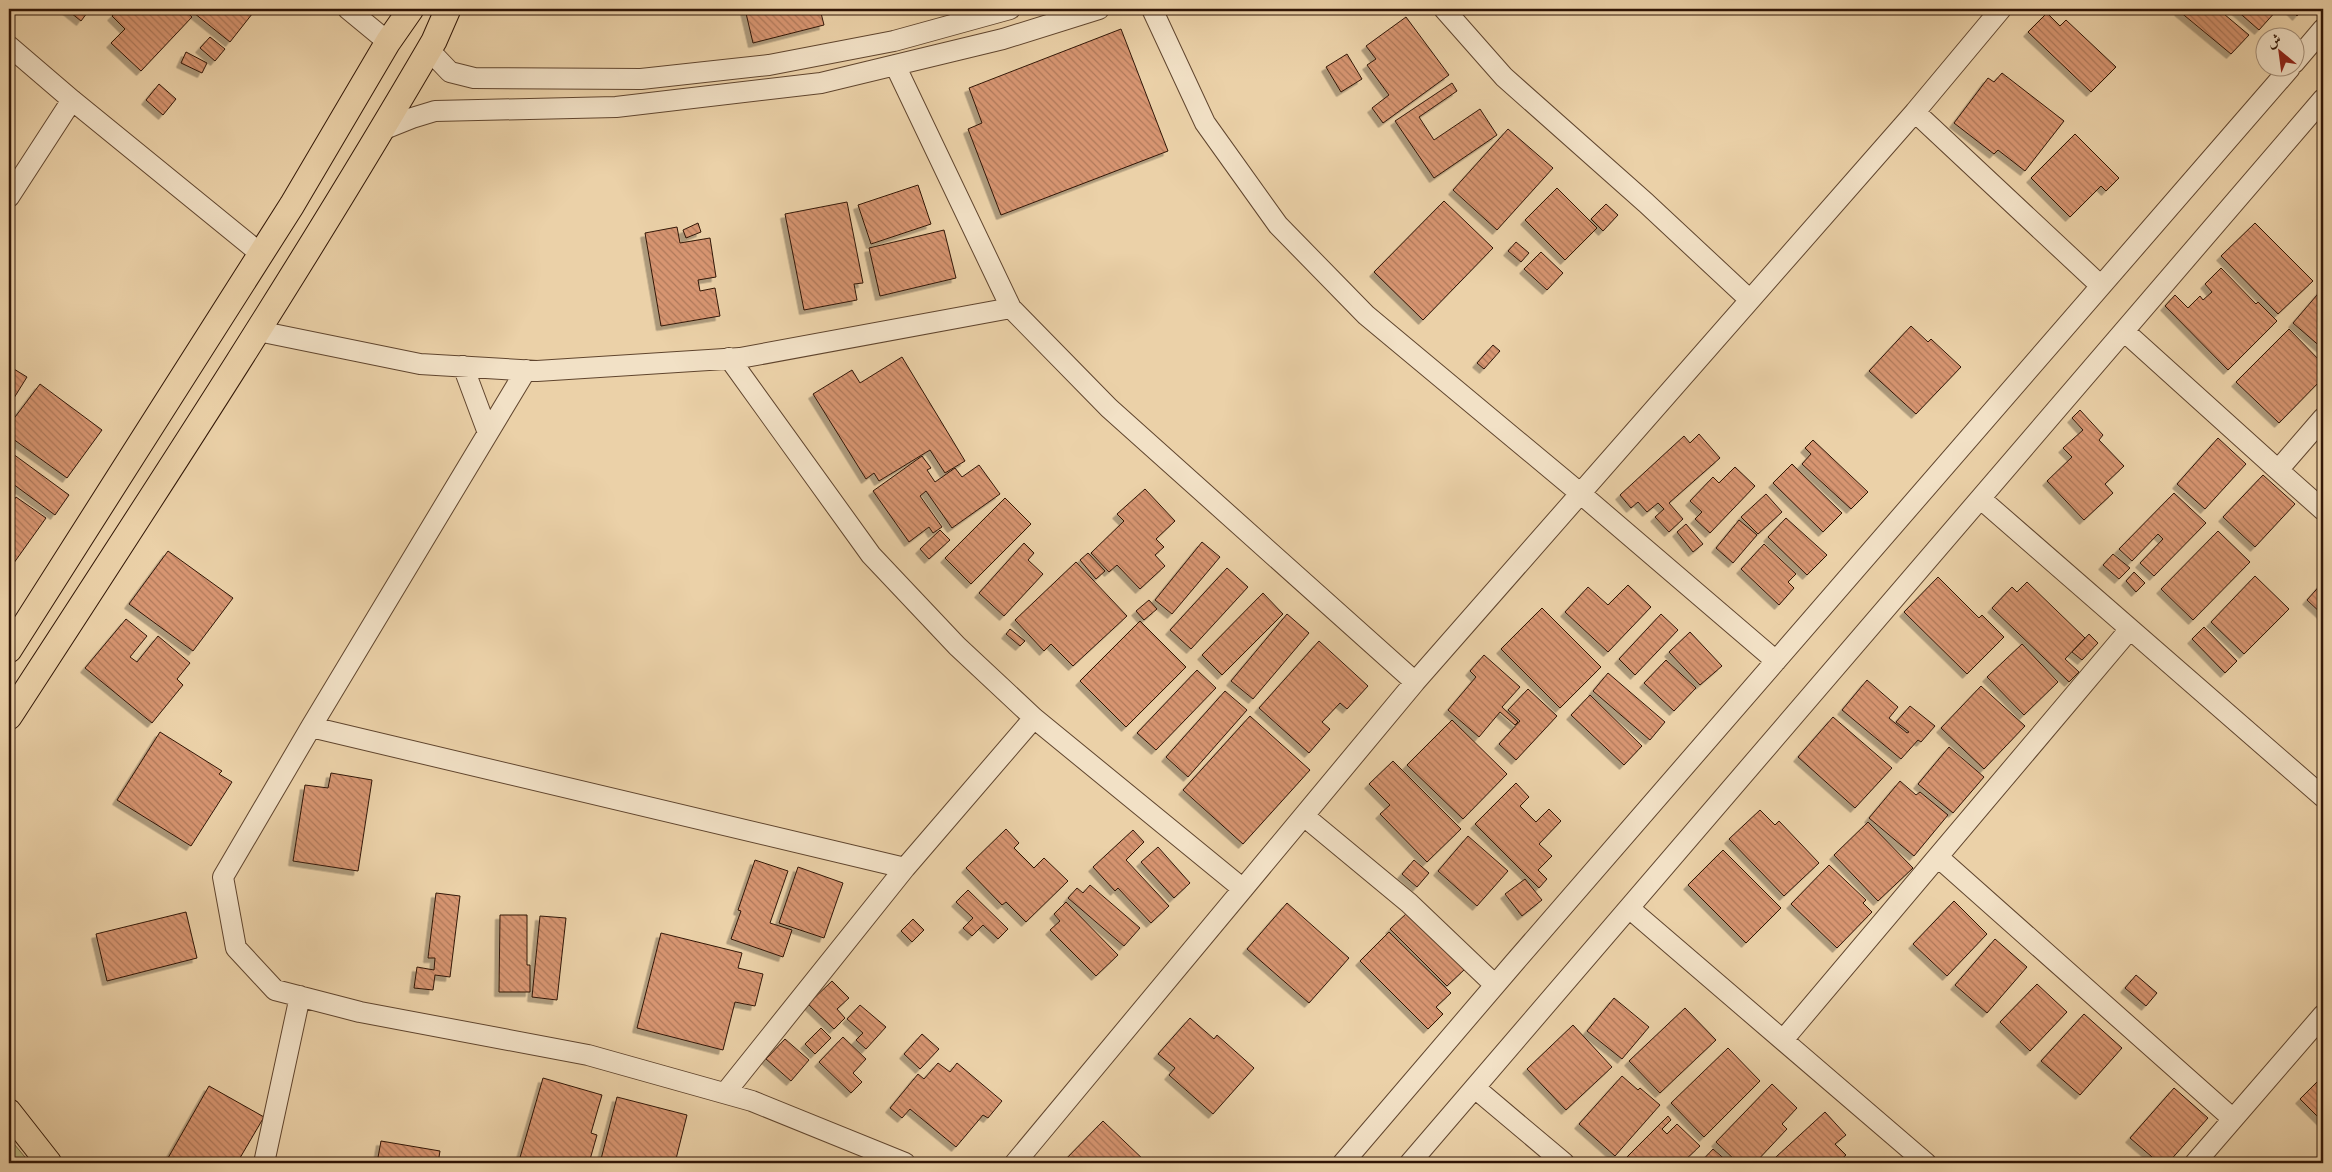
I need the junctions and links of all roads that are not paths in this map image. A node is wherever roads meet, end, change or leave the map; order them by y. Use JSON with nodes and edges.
{"nodes":[{"id":1,"x":348,"y":9,"type":"edge"},
{"id":2,"x":411,"y":9,"type":"edge"},
{"id":3,"x":448,"y":9,"type":"edge"},
{"id":4,"x":1010,"y":9,"type":"edge"},
{"id":5,"x":1099,"y":9,"type":"edge"},
{"id":6,"x":1152,"y":9,"type":"edge"},
{"id":7,"x":1444,"y":9,"type":"edge"},
{"id":8,"x":2001,"y":9,"type":"edge"},
{"id":9,"x":2323,"y":29,"type":"edge"},
{"id":10,"x":388,"y":42,"type":"junction"},
{"id":11,"x":9,"y":46,"type":"edge"},
{"id":12,"x":429,"y":50,"type":"junction"},
{"id":13,"x":2304,"y":51,"type":"edge"},
{"id":14,"x":895,"y":65,"type":"junction"},
{"id":15,"x":2281,"y":78,"type":"edge"},
{"id":16,"x":2323,"y":99,"type":"edge"},
{"id":17,"x":72,"y":100,"type":"junction"},
{"id":18,"x":1915,"y":112,"type":"junction"},
{"id":19,"x":382,"y":130,"type":"junction"},
{"id":20,"x":9,"y":197,"type":"edge"},
{"id":21,"x":261,"y":254,"type":"junction"},
{"id":22,"x":2101,"y":286,"type":"junction"},
{"id":23,"x":1750,"y":300,"type":"junction"},
{"id":24,"x":1011,"y":308,"type":"junction"},
{"id":25,"x":258,"y":331,"type":"junction"},
{"id":26,"x":2124,"y":331,"type":"junction"},
{"id":27,"x":729,"y":358,"type":"junction"},
{"id":28,"x":463,"y":366,"type":"junction"},
{"id":29,"x":526,"y":370,"type":"junction"},
{"id":30,"x":2323,"y":418,"type":"edge"},
{"id":31,"x":488,"y":432,"type":"junction"},
{"id":32,"x":2278,"y":470,"type":"junction"},
{"id":33,"x":1580,"y":494,"type":"junction"},
{"id":34,"x":1981,"y":499,"type":"junction"},
{"id":35,"x":2323,"y":510,"type":"edge"},
{"id":36,"x":2130,"y":629,"type":"junction"},
{"id":37,"x":10,"y":644,"type":"edge"},
{"id":38,"x":1776,"y":661,"type":"junction"},
{"id":39,"x":1415,"y":682,"type":"junction"},
{"id":40,"x":9,"y":717,"type":"edge"},
{"id":41,"x":1034,"y":718,"type":"junction"},
{"id":42,"x":311,"y":727,"type":"junction"},
{"id":43,"x":2323,"y":797,"type":"edge"},
{"id":44,"x":1304,"y":816,"type":"junction"},
{"id":45,"x":1938,"y":857,"type":"junction"},
{"id":46,"x":905,"y":868,"type":"junction"},
{"id":47,"x":1243,"y":889,"type":"junction"},
{"id":48,"x":1629,"y":908,"type":"junction"},
{"id":49,"x":1495,"y":985,"type":"junction"},
{"id":50,"x":300,"y":996,"type":"junction"},
{"id":51,"x":2323,"y":1015,"type":"edge"},
{"id":52,"x":1783,"y":1040,"type":"junction"},
{"id":53,"x":1475,"y":1088,"type":"junction"},
{"id":54,"x":725,"y":1093,"type":"junction"},
{"id":55,"x":9,"y":1112,"type":"edge"},
{"id":56,"x":2233,"y":1119,"type":"junction"},
{"id":57,"x":49,"y":1163,"type":"edge"},
{"id":58,"x":264,"y":1163,"type":"edge"},
{"id":59,"x":905,"y":1163,"type":"edge"},
{"id":60,"x":1015,"y":1163,"type":"edge"},
{"id":61,"x":1343,"y":1163,"type":"edge"},
{"id":62,"x":1410,"y":1163,"type":"edge"},
{"id":63,"x":1564,"y":1163,"type":"edge"},
{"id":64,"x":1926,"y":1163,"type":"edge"},
{"id":65,"x":2195,"y":1163,"type":"edge"}],
"edges":[{"from":1,"to":10,"type":"street"},
{"from":2,"to":10,"type":"main road"},
{"from":3,"to":12,"type":"main road"},
{"from":4,"to":12,"type":"street"},
{"from":5,"to":14,"type":"street"},
{"from":6,"to":33,"type":"street"},
{"from":7,"to":23,"type":"street"},
{"from":8,"to":18,"type":"street"},
{"from":9,"to":13,"type":"street"},
{"from":10,"to":21,"type":"main road"},
{"from":11,"to":17,"type":"street"},
{"from":12,"to":19,"type":"main road"},
{"from":14,"to":19,"type":"street"},
{"from":14,"to":24,"type":"street"},
{"from":15,"to":22,"type":"street"},
{"from":16,"to":26,"type":"street"},
{"from":17,"to":20,"type":"street"},
{"from":17,"to":21,"type":"street"},
{"from":18,"to":22,"type":"street"},
{"from":18,"to":23,"type":"street"},
{"from":19,"to":25,"type":"main road"},
{"from":21,"to":37,"type":"main road"},
{"from":22,"to":38,"type":"street"},
{"from":23,"to":33,"type":"street"},
{"from":24,"to":27,"type":"street"},
{"from":24,"to":39,"type":"street"},
{"from":25,"to":28,"type":"street"},
{"from":25,"to":40,"type":"main road"},
{"from":26,"to":32,"type":"street"},
{"from":26,"to":34,"type":"street"},
{"from":27,"to":29,"type":"street"},
{"from":27,"to":41,"type":"street"},
{"from":28,"to":29,"type":"street"},
{"from":28,"to":31,"type":"street"},
{"from":29,"to":31,"type":"street"},
{"from":30,"to":32,"type":"street"},
{"from":31,"to":42,"type":"street"},
{"from":32,"to":35,"type":"street"},
{"from":33,"to":38,"type":"street"},
{"from":33,"to":39,"type":"street"},
{"from":34,"to":36,"type":"street"},
{"from":34,"to":48,"type":"street"},
{"from":36,"to":43,"type":"street"},
{"from":36,"to":45,"type":"street"},
{"from":38,"to":49,"type":"street"},
{"from":39,"to":44,"type":"street"},
{"from":41,"to":46,"type":"street"},
{"from":41,"to":47,"type":"street"},
{"from":42,"to":46,"type":"street"},
{"from":42,"to":50,"type":"street"},
{"from":44,"to":47,"type":"street"},
{"from":44,"to":49,"type":"street"},
{"from":45,"to":52,"type":"street"},
{"from":45,"to":56,"type":"street"},
{"from":46,"to":54,"type":"street"},
{"from":47,"to":60,"type":"street"},
{"from":48,"to":52,"type":"street"},
{"from":48,"to":53,"type":"street"},
{"from":49,"to":61,"type":"street"},
{"from":50,"to":54,"type":"street"},
{"from":50,"to":58,"type":"street"},
{"from":51,"to":56,"type":"street"},
{"from":52,"to":64,"type":"street"},
{"from":53,"to":62,"type":"street"},
{"from":53,"to":63,"type":"street"},
{"from":54,"to":59,"type":"street"},
{"from":55,"to":57,"type":"main road"},
{"from":56,"to":65,"type":"street"}]}
